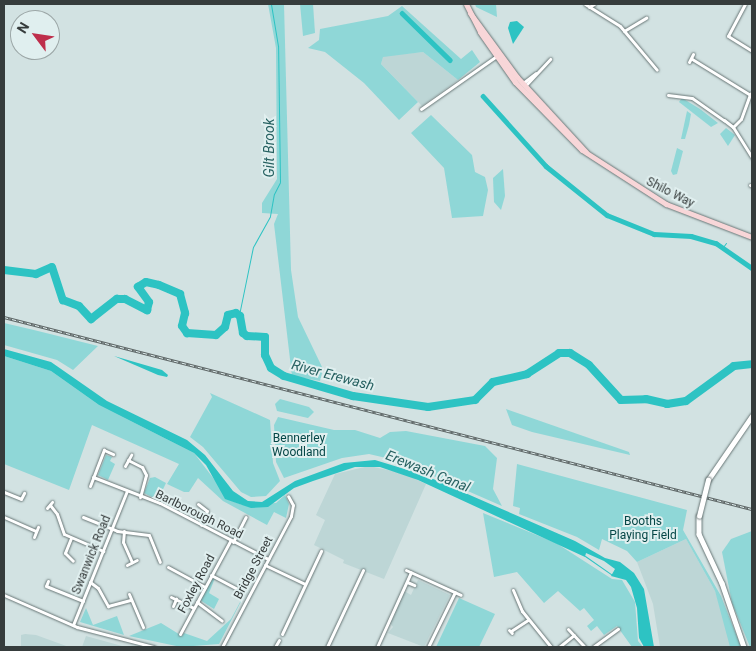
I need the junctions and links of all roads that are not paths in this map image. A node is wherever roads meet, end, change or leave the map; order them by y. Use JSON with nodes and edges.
{"nodes":[{"id":1,"x":466,"y":4,"type":"edge"},
{"id":2,"x":585,"y":4,"type":"edge"},
{"id":3,"x":594,"y":4,"type":"edge"},
{"id":4,"x":745,"y":4,"type":"edge"},
{"id":5,"x":590,"y":7,"type":"junction"},
{"id":6,"x":470,"y":13,"type":"junction"},
{"id":7,"x":646,"y":18,"type":"dead end"},
{"id":8,"x":624,"y":30,"type":"junction"},
{"id":9,"x":496,"y":48,"type":"junction"},
{"id":10,"x":752,"y":51,"type":"edge"},
{"id":11,"x":693,"y":54,"type":"dead end"},
{"id":12,"x":496,"y":57,"type":"junction"},
{"id":13,"x":550,"y":59,"type":"dead end"},
{"id":14,"x":657,"y":70,"type":"dead end"},
{"id":15,"x":522,"y":86,"type":"junction"},
{"id":16,"x":668,"y":95,"type":"dead end"},
{"id":17,"x":751,"y":95,"type":"edge"},
{"id":18,"x":421,"y":109,"type":"dead end"},
{"id":19,"x":733,"y":127,"type":"junction"},
{"id":20,"x":752,"y":157,"type":"edge"},
{"id":21,"x":752,"y":237,"type":"edge"},
{"id":22,"x":752,"y":416,"type":"edge"},
{"id":23,"x":113,"y":454,"type":"dead end"},
{"id":24,"x":131,"y":455,"type":"dead end"},
{"id":25,"x":128,"y":460,"type":"junction"},
{"id":26,"x":125,"y":466,"type":"dead end"},
{"id":27,"x":93,"y":477,"type":"junction"},
{"id":28,"x":90,"y":486,"type":"dead end"},
{"id":29,"x":127,"y":491,"type":"junction"},
{"id":30,"x":4,"y":492,"type":"edge"},
{"id":31,"x":24,"y":493,"type":"dead end"},
{"id":32,"x":288,"y":496,"type":"dead end"},
{"id":33,"x":140,"y":497,"type":"junction"},
{"id":34,"x":198,"y":504,"type":"dead end"},
{"id":35,"x":50,"y":505,"type":"dead end"},
{"id":36,"x":4,"y":517,"type":"edge"},
{"id":37,"x":83,"y":517,"type":"dead end"},
{"id":38,"x":246,"y":517,"type":"dead end"},
{"id":39,"x":201,"y":526,"type":"junction"},
{"id":40,"x":112,"y":529,"type":"junction"},
{"id":41,"x":124,"y":531,"type":"junction"},
{"id":42,"x":34,"y":537,"type":"dead end"},
{"id":43,"x":71,"y":538,"type":"junction"},
{"id":44,"x":231,"y":541,"type":"junction"},
{"id":45,"x":103,"y":551,"type":"junction"},
{"id":46,"x":321,"y":551,"type":"dead end"},
{"id":47,"x":268,"y":559,"type":"junction"},
{"id":48,"x":137,"y":560,"type":"dead end"},
{"id":49,"x":73,"y":561,"type":"dead end"},
{"id":50,"x":132,"y":562,"type":"junction"},
{"id":51,"x":160,"y":562,"type":"dead end"},
{"id":52,"x":127,"y":565,"type":"dead end"},
{"id":53,"x":265,"y":565,"type":"junction"},
{"id":54,"x":171,"y":567,"type":"dead end"},
{"id":55,"x":363,"y":570,"type":"dead end"},
{"id":56,"x":406,"y":570,"type":"dead end"},
{"id":57,"x":411,"y":572,"type":"junction"},
{"id":58,"x":211,"y":575,"type":"junction"},
{"id":59,"x":48,"y":581,"type":"dead end"},
{"id":60,"x":90,"y":582,"type":"junction"},
{"id":61,"x":406,"y":582,"type":"junction"},
{"id":62,"x":305,"y":584,"type":"junction"},
{"id":63,"x":414,"y":585,"type":"dead end"},
{"id":64,"x":205,"y":587,"type":"junction"},
{"id":65,"x":513,"y":590,"type":"dead end"},
{"id":66,"x":242,"y":592,"type":"dead end"},
{"id":67,"x":455,"y":592,"type":"junction"},
{"id":68,"x":129,"y":594,"type":"dead end"},
{"id":69,"x":4,"y":595,"type":"edge"},
{"id":70,"x":461,"y":595,"type":"dead end"},
{"id":71,"x":171,"y":597,"type":"dead end"},
{"id":72,"x":176,"y":599,"type":"junction"},
{"id":73,"x":132,"y":600,"type":"junction"},
{"id":74,"x":82,"y":601,"type":"junction"},
{"id":75,"x":197,"y":602,"type":"junction"},
{"id":76,"x":173,"y":606,"type":"dead end"},
{"id":77,"x":194,"y":608,"type":"junction"},
{"id":78,"x":528,"y":620,"type":"junction"},
{"id":79,"x":222,"y":621,"type":"dead end"},
{"id":80,"x":73,"y":625,"type":"junction"},
{"id":81,"x":143,"y":627,"type":"dead end"},
{"id":82,"x":568,"y":628,"type":"dead end"},
{"id":83,"x":618,"y":629,"type":"dead end"},
{"id":84,"x":510,"y":631,"type":"dead end"},
{"id":85,"x":180,"y":634,"type":"dead end"},
{"id":86,"x":282,"y":634,"type":"dead end"},
{"id":87,"x":574,"y":635,"type":"junction"},
{"id":88,"x":279,"y":640,"type":"dead end"},
{"id":89,"x":139,"y":645,"type":"edge"},
{"id":90,"x":550,"y":646,"type":"edge"},
{"id":91,"x":154,"y":647,"type":"edge"},
{"id":92,"x":222,"y":647,"type":"edge"},
{"id":93,"x":275,"y":647,"type":"edge"},
{"id":94,"x":327,"y":647,"type":"edge"},
{"id":95,"x":377,"y":647,"type":"edge"},
{"id":96,"x":428,"y":647,"type":"edge"},
{"id":97,"x":545,"y":647,"type":"edge"},
{"id":98,"x":559,"y":647,"type":"edge"},
{"id":99,"x":585,"y":647,"type":"edge"},
{"id":100,"x":593,"y":647,"type":"edge"},
{"id":101,"x":744,"y":647,"type":"edge"}],
"edges":[{"from":1,"to":6,"type":"main road","name":"Shilo Way"},
{"from":2,"to":5,"type":"street"},
{"from":3,"to":5,"type":"street"},
{"from":4,"to":10,"type":"street"},
{"from":5,"to":8,"type":"street"},
{"from":6,"to":9,"type":"main road","name":"Shilo Way"},
{"from":6,"to":12,"type":"main road","name":"Shilo Way"},
{"from":7,"to":8,"type":"street"},
{"from":8,"to":14,"type":"street"},
{"from":9,"to":12,"type":"street"},
{"from":9,"to":15,"type":"main road","name":"Shilo Way"},
{"from":11,"to":17,"type":"street"},
{"from":12,"to":15,"type":"main road","name":"Shilo Way"},
{"from":12,"to":18,"type":"street"},
{"from":13,"to":15,"type":"street"},
{"from":15,"to":21,"type":"main road","name":"Shilo Way"},
{"from":16,"to":19,"type":"street"},
{"from":17,"to":19,"type":"street"},
{"from":19,"to":20,"type":"street"},
{"from":22,"to":101,"type":"street","bridge":true},
{"from":23,"to":27,"type":"street"},
{"from":24,"to":25,"type":"street"},
{"from":25,"to":26,"type":"street"},
{"from":25,"to":33,"type":"street"},
{"from":27,"to":28,"type":"street"},
{"from":27,"to":29,"type":"street","name":"Barlborough Road"},
{"from":29,"to":33,"type":"street","name":"Barlborough Road"},
{"from":29,"to":40,"type":"street","name":"Swanwick Road"},
{"from":30,"to":31,"type":"street"},
{"from":32,"to":47,"type":"street","name":"Bridge Street"},
{"from":33,"to":39,"type":"street","name":"Barlborough Road"},
{"from":34,"to":39,"type":"street"},
{"from":35,"to":43,"type":"street"},
{"from":36,"to":42,"type":"street"},
{"from":37,"to":40,"type":"street"},
{"from":38,"to":44,"type":"street","name":"Foxley Road"},
{"from":39,"to":44,"type":"street","name":"Barlborough Road"},
{"from":40,"to":41,"type":"street"},
{"from":40,"to":45,"type":"street","name":"Swanwick Road"},
{"from":41,"to":50,"type":"street"},
{"from":41,"to":51,"type":"street"},
{"from":43,"to":45,"type":"street"},
{"from":43,"to":49,"type":"street"},
{"from":44,"to":47,"type":"street","name":"Barlborough Road"},
{"from":44,"to":58,"type":"street","name":"Foxley Road"},
{"from":45,"to":60,"type":"street","name":"Swanwick Road"},
{"from":46,"to":62,"type":"street"},
{"from":47,"to":53,"type":"street","name":"Bridge Street"},
{"from":48,"to":50,"type":"street"},
{"from":50,"to":52,"type":"street"},
{"from":53,"to":62,"type":"street"},
{"from":53,"to":92,"type":"street","name":"Bridge Street"},
{"from":54,"to":64,"type":"street"},
{"from":55,"to":94,"type":"street"},
{"from":56,"to":57,"type":"street"},
{"from":57,"to":61,"type":"street"},
{"from":57,"to":67,"type":"street"},
{"from":58,"to":64,"type":"street","name":"Foxley Road"},
{"from":58,"to":66,"type":"street"},
{"from":59,"to":74,"type":"street"},
{"from":60,"to":73,"type":"street"},
{"from":60,"to":74,"type":"street","name":"Swanwick Road"},
{"from":61,"to":63,"type":"street"},
{"from":61,"to":95,"type":"street"},
{"from":62,"to":86,"type":"street"},
{"from":64,"to":75,"type":"street","name":"Foxley Road"},
{"from":65,"to":78,"type":"street"},
{"from":67,"to":70,"type":"street"},
{"from":67,"to":96,"type":"street"},
{"from":68,"to":73,"type":"street"},
{"from":69,"to":80,"type":"street"},
{"from":71,"to":72,"type":"street"},
{"from":72,"to":76,"type":"street"},
{"from":72,"to":77,"type":"street"},
{"from":73,"to":81,"type":"street"},
{"from":74,"to":80,"type":"street","name":"Swanwick Road"},
{"from":75,"to":77,"type":"street","name":"Foxley Road"},
{"from":75,"to":79,"type":"street"},
{"from":77,"to":85,"type":"street","name":"Foxley Road"},
{"from":78,"to":84,"type":"street"},
{"from":78,"to":90,"type":"street"},
{"from":80,"to":89,"type":"street"},
{"from":82,"to":87,"type":"street"},
{"from":83,"to":100,"type":"street"},
{"from":87,"to":98,"type":"street"},
{"from":87,"to":99,"type":"street"},
{"from":88,"to":93,"type":"street"},
{"from":89,"to":91,"type":"street"},
{"from":90,"to":97,"type":"street"}]}
